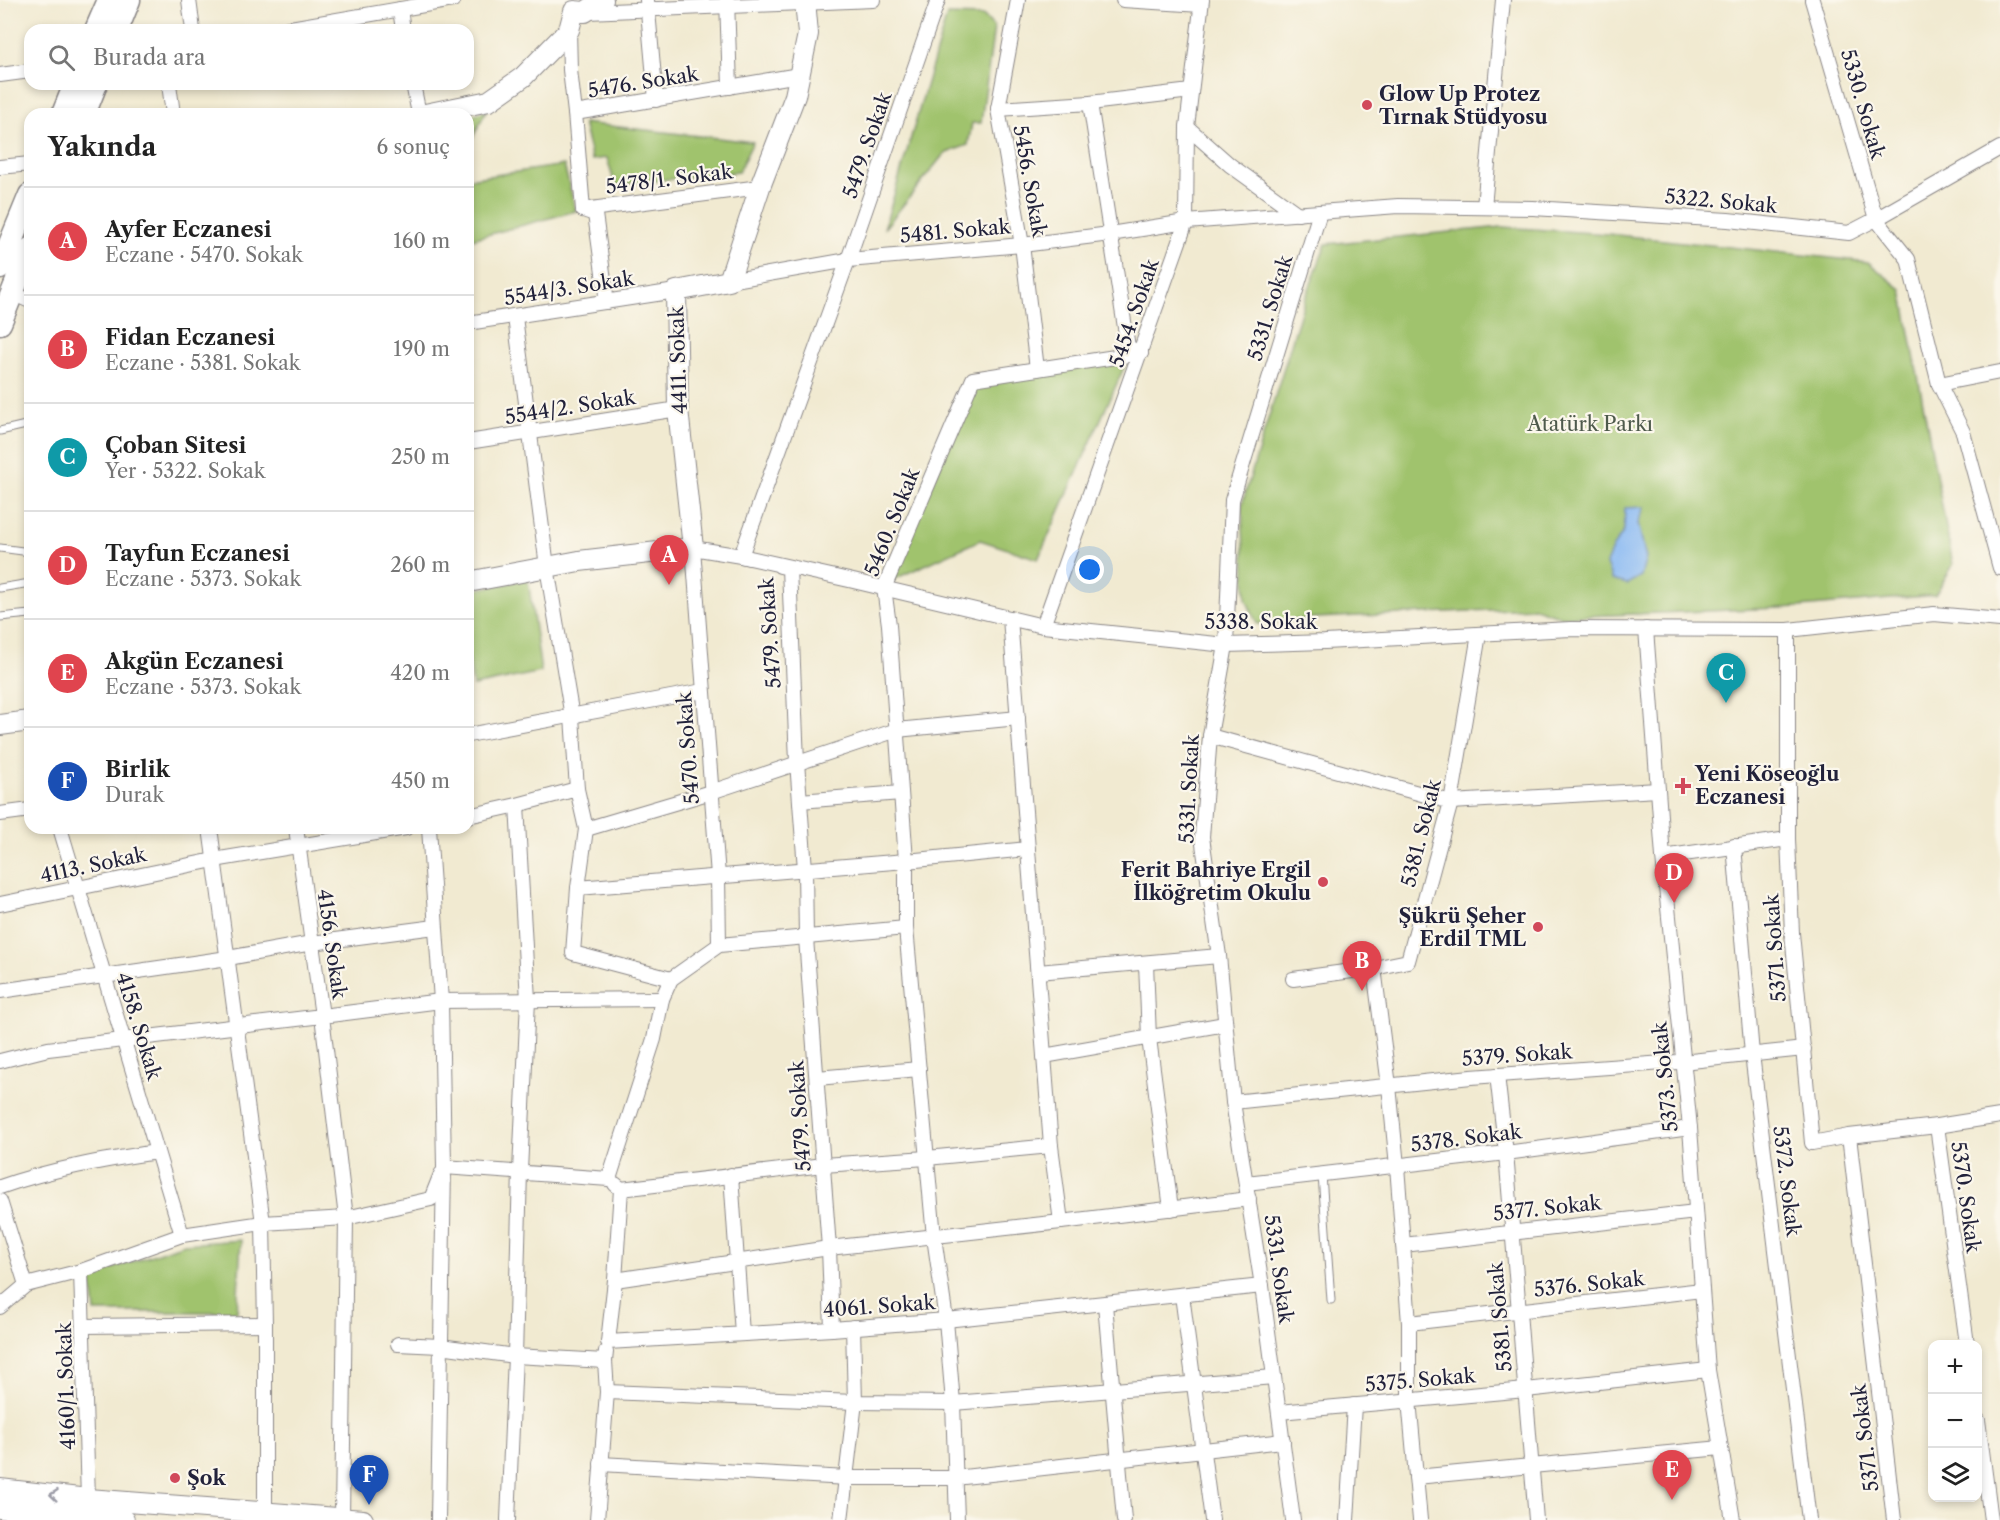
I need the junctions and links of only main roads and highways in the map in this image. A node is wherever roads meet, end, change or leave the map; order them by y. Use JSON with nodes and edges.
{"nodes":[{"id":1,"x":109,"y":0,"type":"edge"},
{"id":2,"x":129,"y":0,"type":"edge"},
{"id":3,"x":99,"y":24,"type":"edge"},
{"id":4,"x":119,"y":24,"type":"edge"},
{"id":5,"x":73,"y":90,"type":"edge"},
{"id":6,"x":94,"y":90,"type":"edge"},
{"id":7,"x":65,"y":108,"type":"edge"},
{"id":8,"x":86,"y":108,"type":"edge"},
{"id":9,"x":24,"y":204,"type":"edge"},
{"id":10,"x":8,"y":228,"type":"edge"},
{"id":11,"x":0,"y":268,"type":"edge"},
{"id":12,"x":24,"y":281,"type":"edge"},
{"id":13,"x":21,"y":297,"type":"edge"},
{"id":14,"x":0,"y":323,"type":"edge"}],
"edges":[{"from":1,"to":3,"type":"main road"},
{"from":2,"to":4,"type":"main road"},
{"from":5,"to":7,"type":"main road"},
{"from":6,"to":8,"type":"main road"},
{"from":9,"to":10,"type":"main road"},
{"from":10,"to":11,"type":"main road"},
{"from":12,"to":13,"type":"main road"},
{"from":13,"to":14,"type":"main road"}]}
